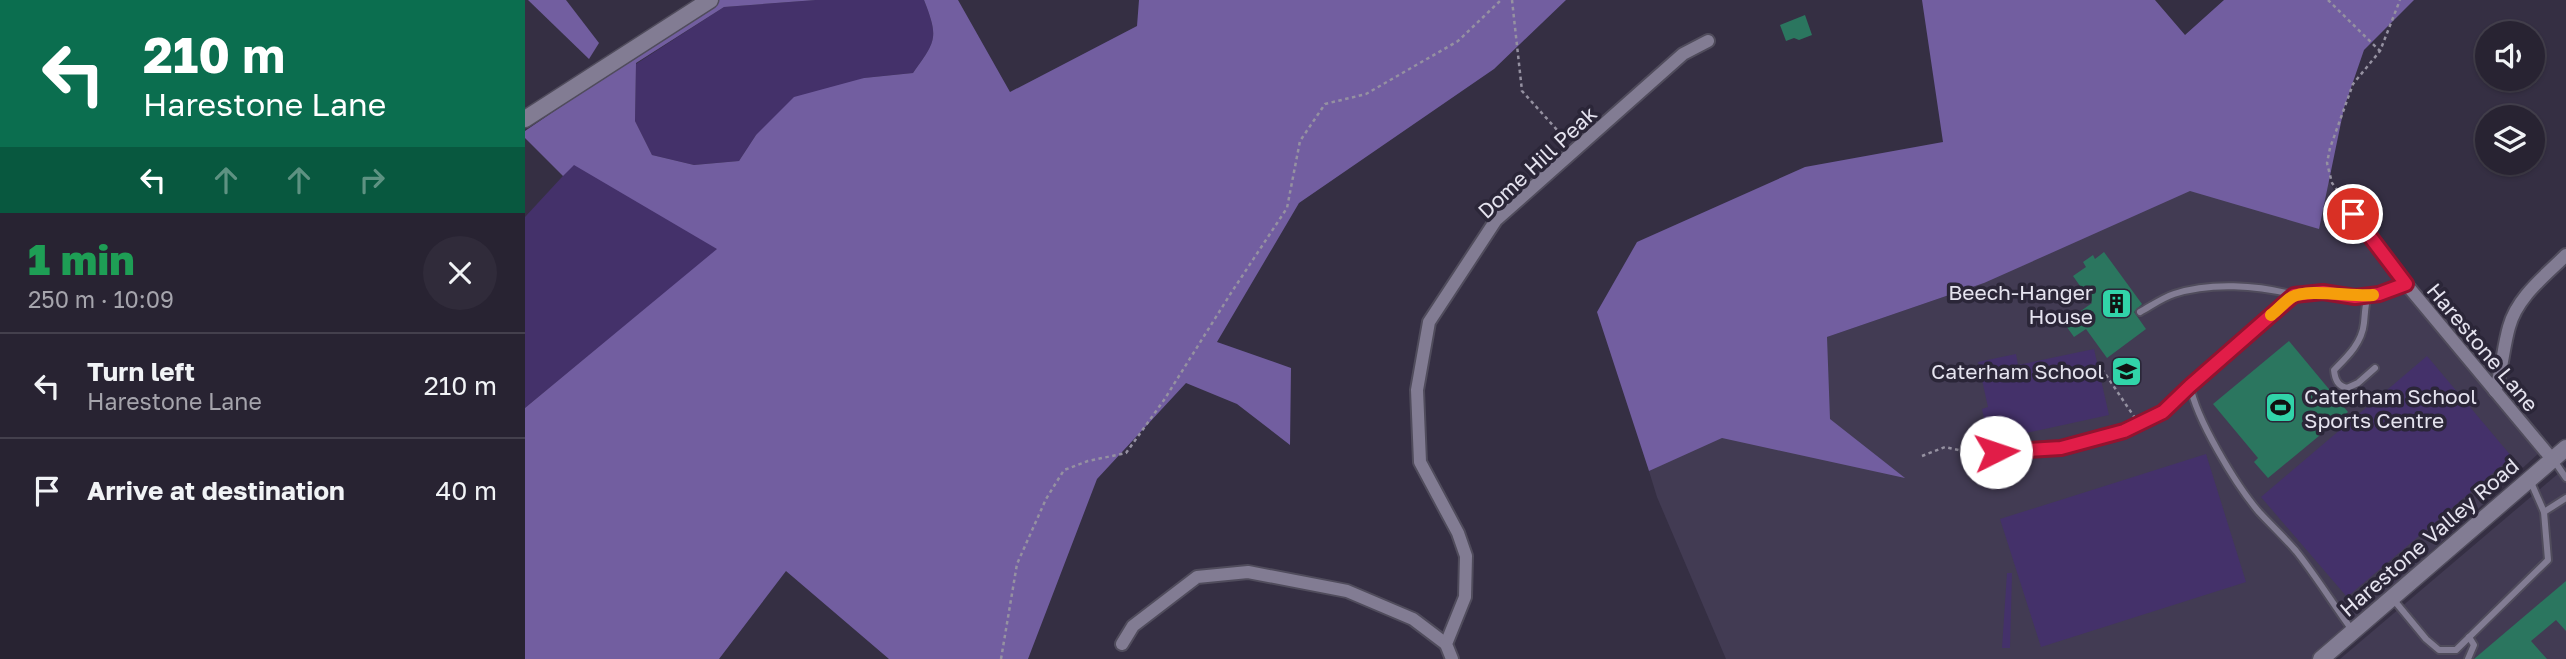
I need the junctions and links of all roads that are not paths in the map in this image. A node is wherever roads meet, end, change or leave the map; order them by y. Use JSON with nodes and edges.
{"nodes":[{"id":1,"x":710,"y":0,"type":"edge"},
{"id":2,"x":1708,"y":41,"type":"dead end"},
{"id":3,"x":525,"y":119,"type":"edge"},
{"id":4,"x":2353,"y":214,"type":"road end"},
{"id":5,"x":2566,"y":255,"type":"edge"},
{"id":6,"x":2406,"y":284,"type":"junction"},
{"id":7,"x":2294,"y":295,"type":"junction"},
{"id":8,"x":2368,"y":295,"type":"junction"},
{"id":9,"x":2140,"y":312,"type":"dead end"},
{"id":10,"x":2375,"y":368,"type":"dead end"},
{"id":11,"x":2190,"y":386,"type":"junction"},
{"id":12,"x":2495,"y":391,"type":"junction"},
{"id":13,"x":2566,"y":448,"type":"edge"},
{"id":14,"x":1996,"y":452,"type":"road end"},
{"id":15,"x":2552,"y":459,"type":"junction"},
{"id":16,"x":2529,"y":478,"type":"junction"},
{"id":17,"x":2566,"y":478,"type":"edge"},
{"id":18,"x":2566,"y":498,"type":"edge"},
{"id":19,"x":2544,"y":512,"type":"junction"},
{"id":20,"x":2392,"y":598,"type":"junction"},
{"id":21,"x":2352,"y":630,"type":"junction"},
{"id":22,"x":2469,"y":638,"type":"junction"},
{"id":23,"x":1122,"y":644,"type":"dead end"},
{"id":24,"x":1446,"y":644,"type":"junction"},
{"id":25,"x":1452,"y":659,"type":"edge"},
{"id":26,"x":2321,"y":659,"type":"edge"},
{"id":27,"x":2468,"y":659,"type":"edge"}],
"edges":[{"from":1,"to":3,"type":"street"},
{"from":2,"to":24,"type":"street","name":"Dome Hill Peak"},
{"from":4,"to":6,"type":"street","name":"Harestone Lane"},
{"from":5,"to":12,"type":"street"},
{"from":6,"to":8,"type":"lane"},
{"from":6,"to":12,"type":"street","name":"Harestone Lane"},
{"from":7,"to":8,"type":"lane"},
{"from":7,"to":9,"type":"lane"},
{"from":7,"to":11,"type":"lane"},
{"from":8,"to":10,"type":"lane"},
{"from":11,"to":14,"type":"lane"},
{"from":11,"to":21,"type":"lane"},
{"from":12,"to":15,"type":"street","name":"Harestone Lane"},
{"from":13,"to":15,"type":"street","name":"Harestone Valley Road"},
{"from":15,"to":16,"type":"street","name":"Harestone Valley Road"},
{"from":15,"to":17,"type":"lane"},
{"from":16,"to":19,"type":"lane"},
{"from":16,"to":20,"type":"street","name":"Harestone Valley Road"},
{"from":18,"to":19,"type":"lane"},
{"from":19,"to":22,"type":"lane"},
{"from":20,"to":21,"type":"street","name":"Harestone Valley Road"},
{"from":20,"to":22,"type":"lane"},
{"from":21,"to":26,"type":"street","name":"Harestone Valley Road"},
{"from":22,"to":27,"type":"lane"},
{"from":23,"to":24,"type":"street"},
{"from":24,"to":25,"type":"street"}]}
